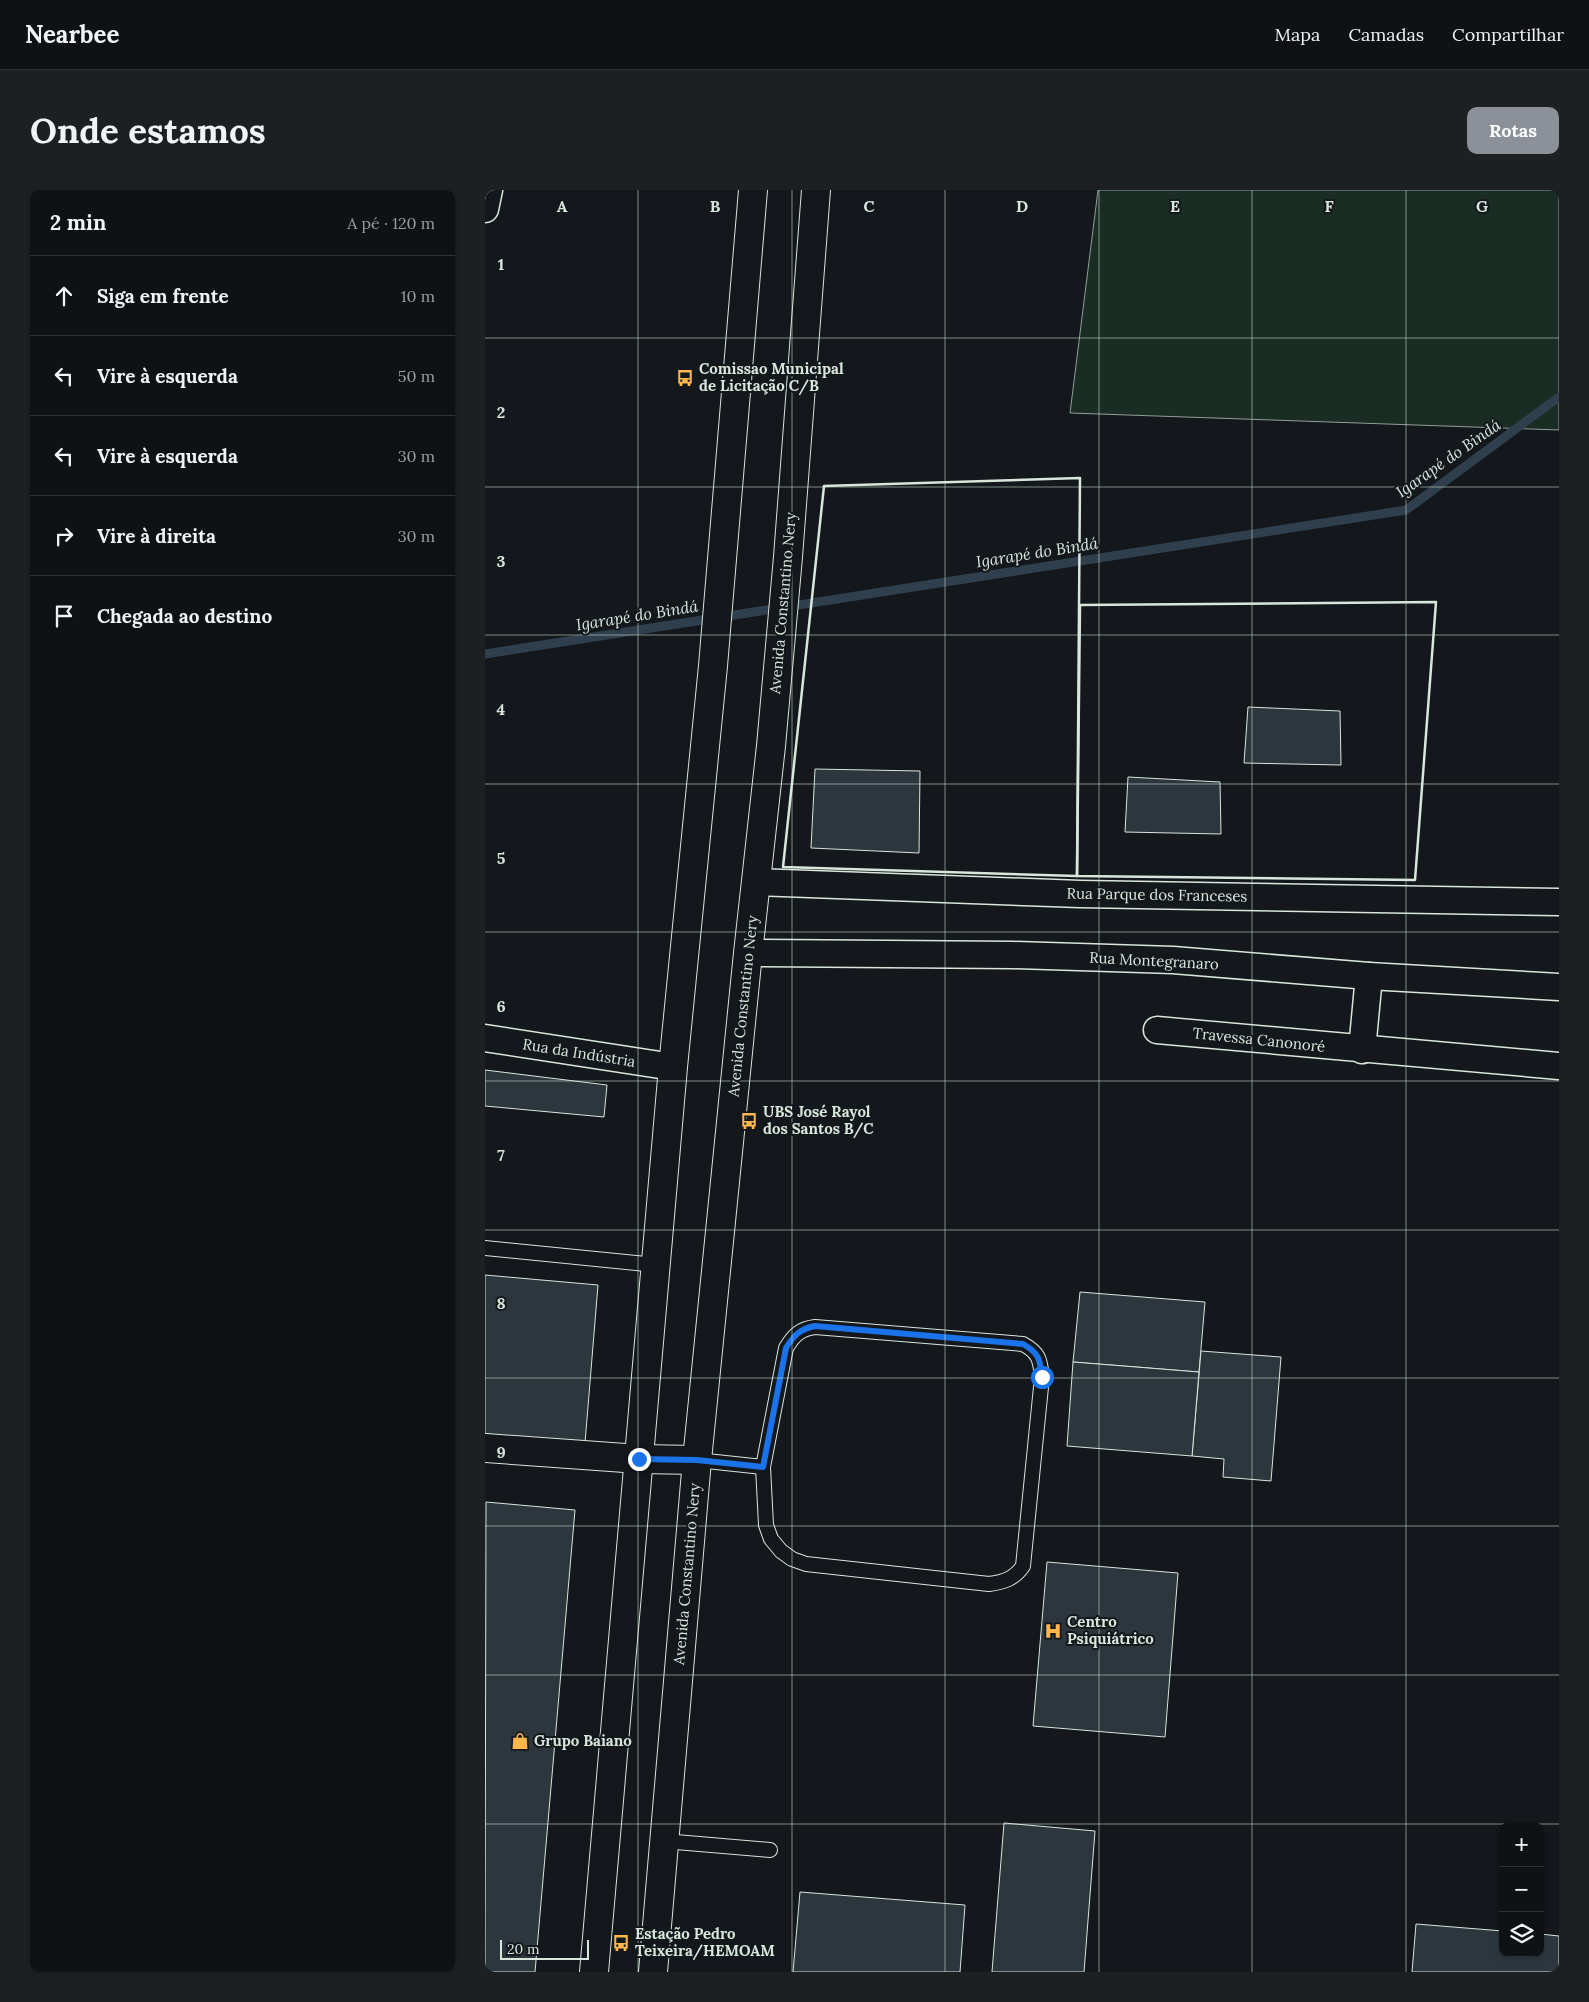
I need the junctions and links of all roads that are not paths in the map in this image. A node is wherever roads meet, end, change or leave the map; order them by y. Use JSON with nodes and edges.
{"nodes":[{"id":1,"x":489,"y":190,"type":"edge"},
{"id":2,"x":753,"y":190,"type":"edge"},
{"id":3,"x":816,"y":190,"type":"edge"},
{"id":4,"x":485,"y":209,"type":"edge"},
{"id":5,"x":756,"y":882,"type":"junction"},
{"id":6,"x":1559,"y":902,"type":"edge"},
{"id":7,"x":747,"y":953,"type":"junction"},
{"id":8,"x":1369,"y":976,"type":"junction"},
{"id":9,"x":1559,"y":987,"type":"edge"},
{"id":10,"x":1157,"y":1030,"type":"dead end"},
{"id":11,"x":485,"y":1038,"type":"edge"},
{"id":12,"x":1362,"y":1050,"type":"junction"},
{"id":13,"x":1559,"y":1066,"type":"edge"},
{"id":14,"x":673,"y":1067,"type":"junction"},
{"id":15,"x":485,"y":1248,"type":"edge"},
{"id":16,"x":656,"y":1265,"type":"junction"},
{"id":17,"x":485,"y":1448,"type":"edge"},
{"id":18,"x":639,"y":1459,"type":"junction"},
{"id":19,"x":697,"y":1460,"type":"junction"},
{"id":20,"x":763,"y":1467,"type":"junction"},
{"id":21,"x":665,"y":1840,"type":"junction"},
{"id":22,"x":770,"y":1850,"type":"dead end"},
{"id":23,"x":594,"y":1972,"type":"edge"},
{"id":24,"x":653,"y":1972,"type":"edge"}],
"edges":[{"from":1,"to":4,"type":"street"},
{"from":2,"to":14,"type":"main road"},
{"from":3,"to":5,"type":"main road","name":"Avenida Constantino Nery"},
{"from":5,"to":6,"type":"street","name":"Rua Parque dos Franceses"},
{"from":5,"to":7,"type":"main road","name":"Avenida Constantino Nery"},
{"from":7,"to":8,"type":"street","name":"Rua Montegranaro"},
{"from":7,"to":19,"type":"main road","name":"Avenida Constantino Nery"},
{"from":8,"to":9,"type":"street","name":"Rua Montegranaro"},
{"from":8,"to":12,"type":"street"},
{"from":10,"to":12,"type":"street","name":"Travessa Canonoré"},
{"from":11,"to":14,"type":"street","name":"Rua da Indústria"},
{"from":12,"to":13,"type":"street","name":"Travessa Canonoré"},
{"from":14,"to":16,"type":"main road"},
{"from":15,"to":16,"type":"lane"},
{"from":16,"to":18,"type":"main road"},
{"from":17,"to":18,"type":"main road"},
{"from":18,"to":19,"type":"main road"},
{"from":18,"to":23,"type":"main road"},
{"from":19,"to":20,"type":"lane"},
{"from":19,"to":21,"type":"main road","name":"Avenida Constantino Nery"},
{"from":20,"to":20,"type":"lane"},
{"from":21,"to":22,"type":"lane"},
{"from":21,"to":24,"type":"main road","name":"Avenida Constantino Nery"}]}
